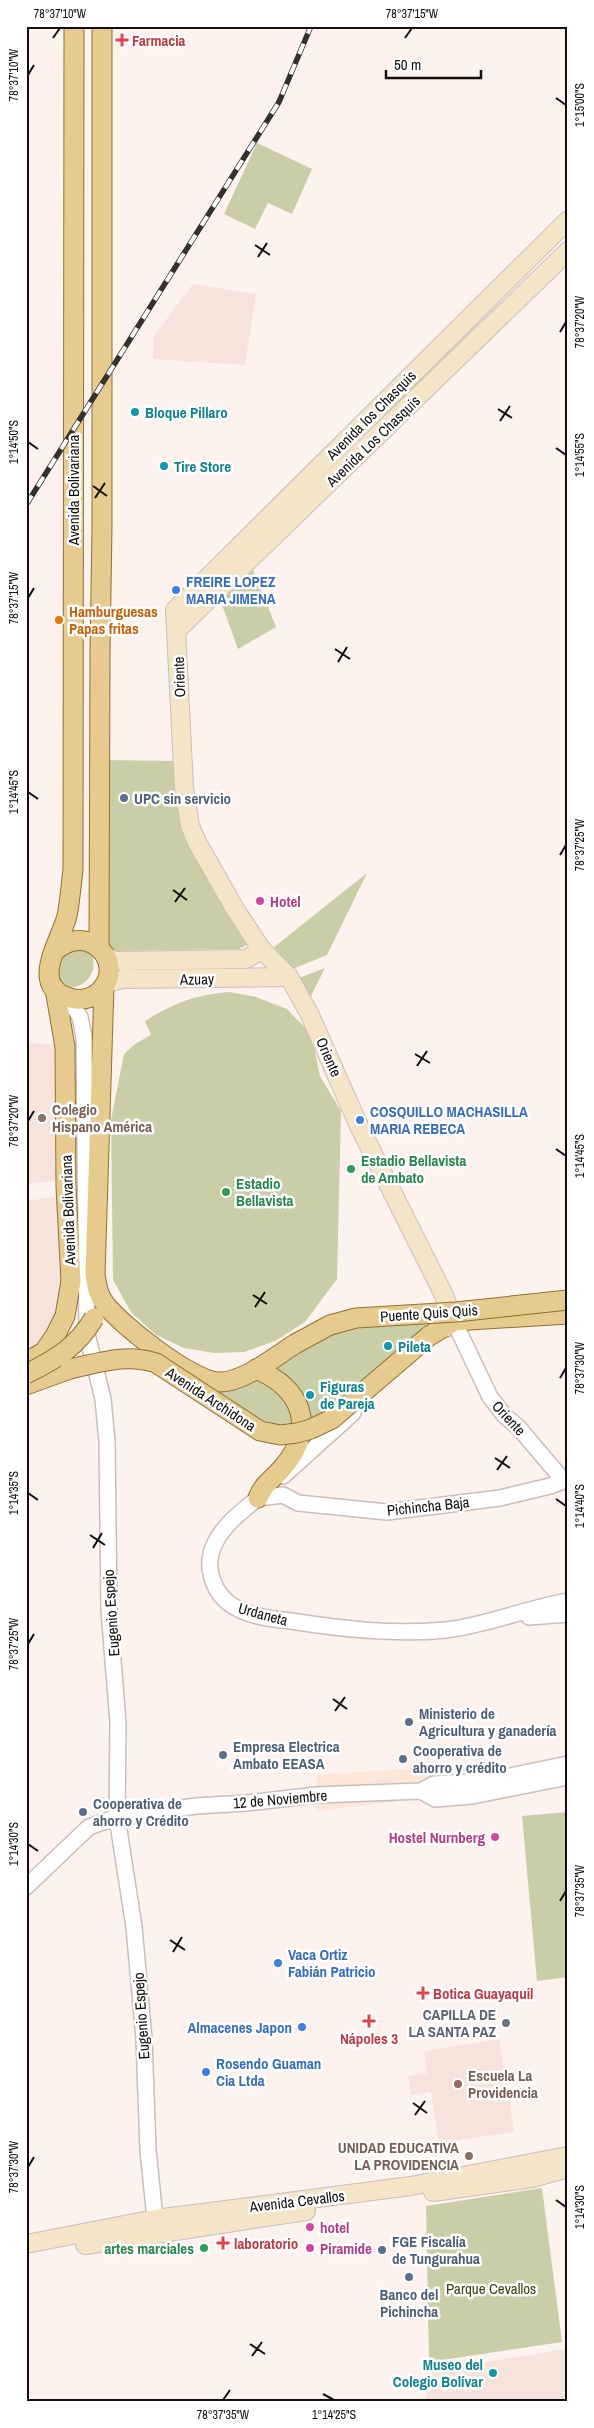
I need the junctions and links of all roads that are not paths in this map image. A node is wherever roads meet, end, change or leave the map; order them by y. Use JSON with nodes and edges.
{"nodes":[{"id":1,"x":74,"y":26,"type":"edge"},
{"id":2,"x":102,"y":26,"type":"edge"},
{"id":3,"x":568,"y":220,"type":"edge"},
{"id":4,"x":568,"y":251,"type":"edge"},
{"id":5,"x":260,"y":526,"type":"junction"},
{"id":6,"x":272,"y":538,"type":"junction"},
{"id":7,"x":174,"y":610,"type":"joint"},
{"id":8,"x":177,"y":630,"type":"junction"},
{"id":9,"x":262,"y":950,"type":"junction"},
{"id":10,"x":55,"y":951,"type":"junction"},
{"id":11,"x":102,"y":952,"type":"junction"},
{"id":12,"x":289,"y":977,"type":"junction"},
{"id":13,"x":105,"y":984,"type":"junction"},
{"id":14,"x":61,"y":993,"type":"junction"},
{"id":15,"x":568,"y":1300,"type":"edge"},
{"id":16,"x":103,"y":1302,"type":"junction"},
{"id":17,"x":568,"y":1314,"type":"edge"},
{"id":18,"x":454,"y":1321,"type":"junction"},
{"id":19,"x":26,"y":1362,"type":"edge"},
{"id":20,"x":256,"y":1369,"type":"junction"},
{"id":21,"x":26,"y":1374,"type":"edge"},
{"id":22,"x":26,"y":1385,"type":"edge"},
{"id":23,"x":565,"y":1480,"type":"edge"},
{"id":24,"x":258,"y":1498,"type":"junction"},
{"id":25,"x":568,"y":1601,"type":"edge"},
{"id":26,"x":568,"y":1614,"type":"edge"},
{"id":27,"x":494,"y":1621,"type":"junction"},
{"id":28,"x":568,"y":1764,"type":"edge"},
{"id":29,"x":568,"y":1777,"type":"edge"},
{"id":30,"x":421,"y":1791,"type":"junction"},
{"id":31,"x":117,"y":1816,"type":"junction"},
{"id":32,"x":26,"y":1887,"type":"edge"},
{"id":33,"x":568,"y":2156,"type":"edge"},
{"id":34,"x":568,"y":2168,"type":"edge"},
{"id":35,"x":155,"y":2226,"type":"junction"},
{"id":36,"x":26,"y":2244,"type":"edge"},
{"id":37,"x":26,"y":2254,"type":"edge"}],
"edges":[{"from":1,"to":10,"type":"main road","name":"Avenida Bolivariana"},
{"from":2,"to":11,"type":"main road","name":"Avenida Bolivariana"},
{"from":3,"to":5,"type":"main road","name":"Avenida los Chasquis"},
{"from":4,"to":6,"type":"main road","name":"Avenida Los Chasquis"},
{"from":5,"to":6,"type":"main road"},
{"from":5,"to":7,"type":"main road","name":"Avenida los Chasquis"},
{"from":6,"to":8,"type":"main road","name":"Avenida Los Chasquis"},
{"from":7,"to":8,"type":"main road","name":"Oriente"},
{"from":8,"to":9,"type":"main road","name":"Oriente"},
{"from":9,"to":11,"type":"main road","name":"Azuay"},
{"from":9,"to":12,"type":"main road","name":"Oriente"},
{"from":10,"to":11,"type":"main road"},
{"from":10,"to":14,"type":"main road","name":"Avenida Bolivariana"},
{"from":11,"to":13,"type":"main road","name":"Avenida Bolivariana"},
{"from":12,"to":13,"type":"main road","name":"Azuay"},
{"from":12,"to":18,"type":"main road","name":"Oriente"},
{"from":13,"to":14,"type":"main road"},
{"from":13,"to":16,"type":"main road","name":"Avenida Bolivariana"},
{"from":14,"to":19,"type":"main road","name":"Avenida Bolivariana"},
{"from":14,"to":31,"type":"street","name":"Eugenio Espejo"},
{"from":15,"to":20,"type":"main road","name":"Puente Quis Quis","bridge":true},
{"from":16,"to":20,"type":"main road","name":"Puente Quis Quis"},
{"from":16,"to":21,"type":"main road","bridge":true},
{"from":17,"to":18,"type":"main road"},
{"from":18,"to":22,"type":"main road","name":"Avenida Archidona","bridge":true},
{"from":18,"to":23,"type":"street","name":"Oriente"},
{"from":18,"to":24,"type":"street","name":"Urdaneta"},
{"from":20,"to":24,"type":"main road"},
{"from":23,"to":24,"type":"street","name":"Pichincha Baja"},
{"from":24,"to":27,"type":"street","name":"Urdaneta"},
{"from":25,"to":27,"type":"street","name":"Urdaneta"},
{"from":26,"to":27,"type":"street"},
{"from":28,"to":30,"type":"street","name":"12 de Noviembre"},
{"from":29,"to":30,"type":"street","name":"12 de Noviembre"},
{"from":30,"to":31,"type":"street","name":"12 de Noviembre"},
{"from":31,"to":32,"type":"street","name":"12 de Noviembre"},
{"from":31,"to":35,"type":"street","name":"Eugenio Espejo"},
{"from":33,"to":35,"type":"main road","name":"Avenida Cevallos"},
{"from":34,"to":35,"type":"main road","name":"Avenida Cevallos"},
{"from":35,"to":36,"type":"main road","name":"Avenida Cevallos"},
{"from":35,"to":37,"type":"main road","name":"Avenida Cevallos"}]}
